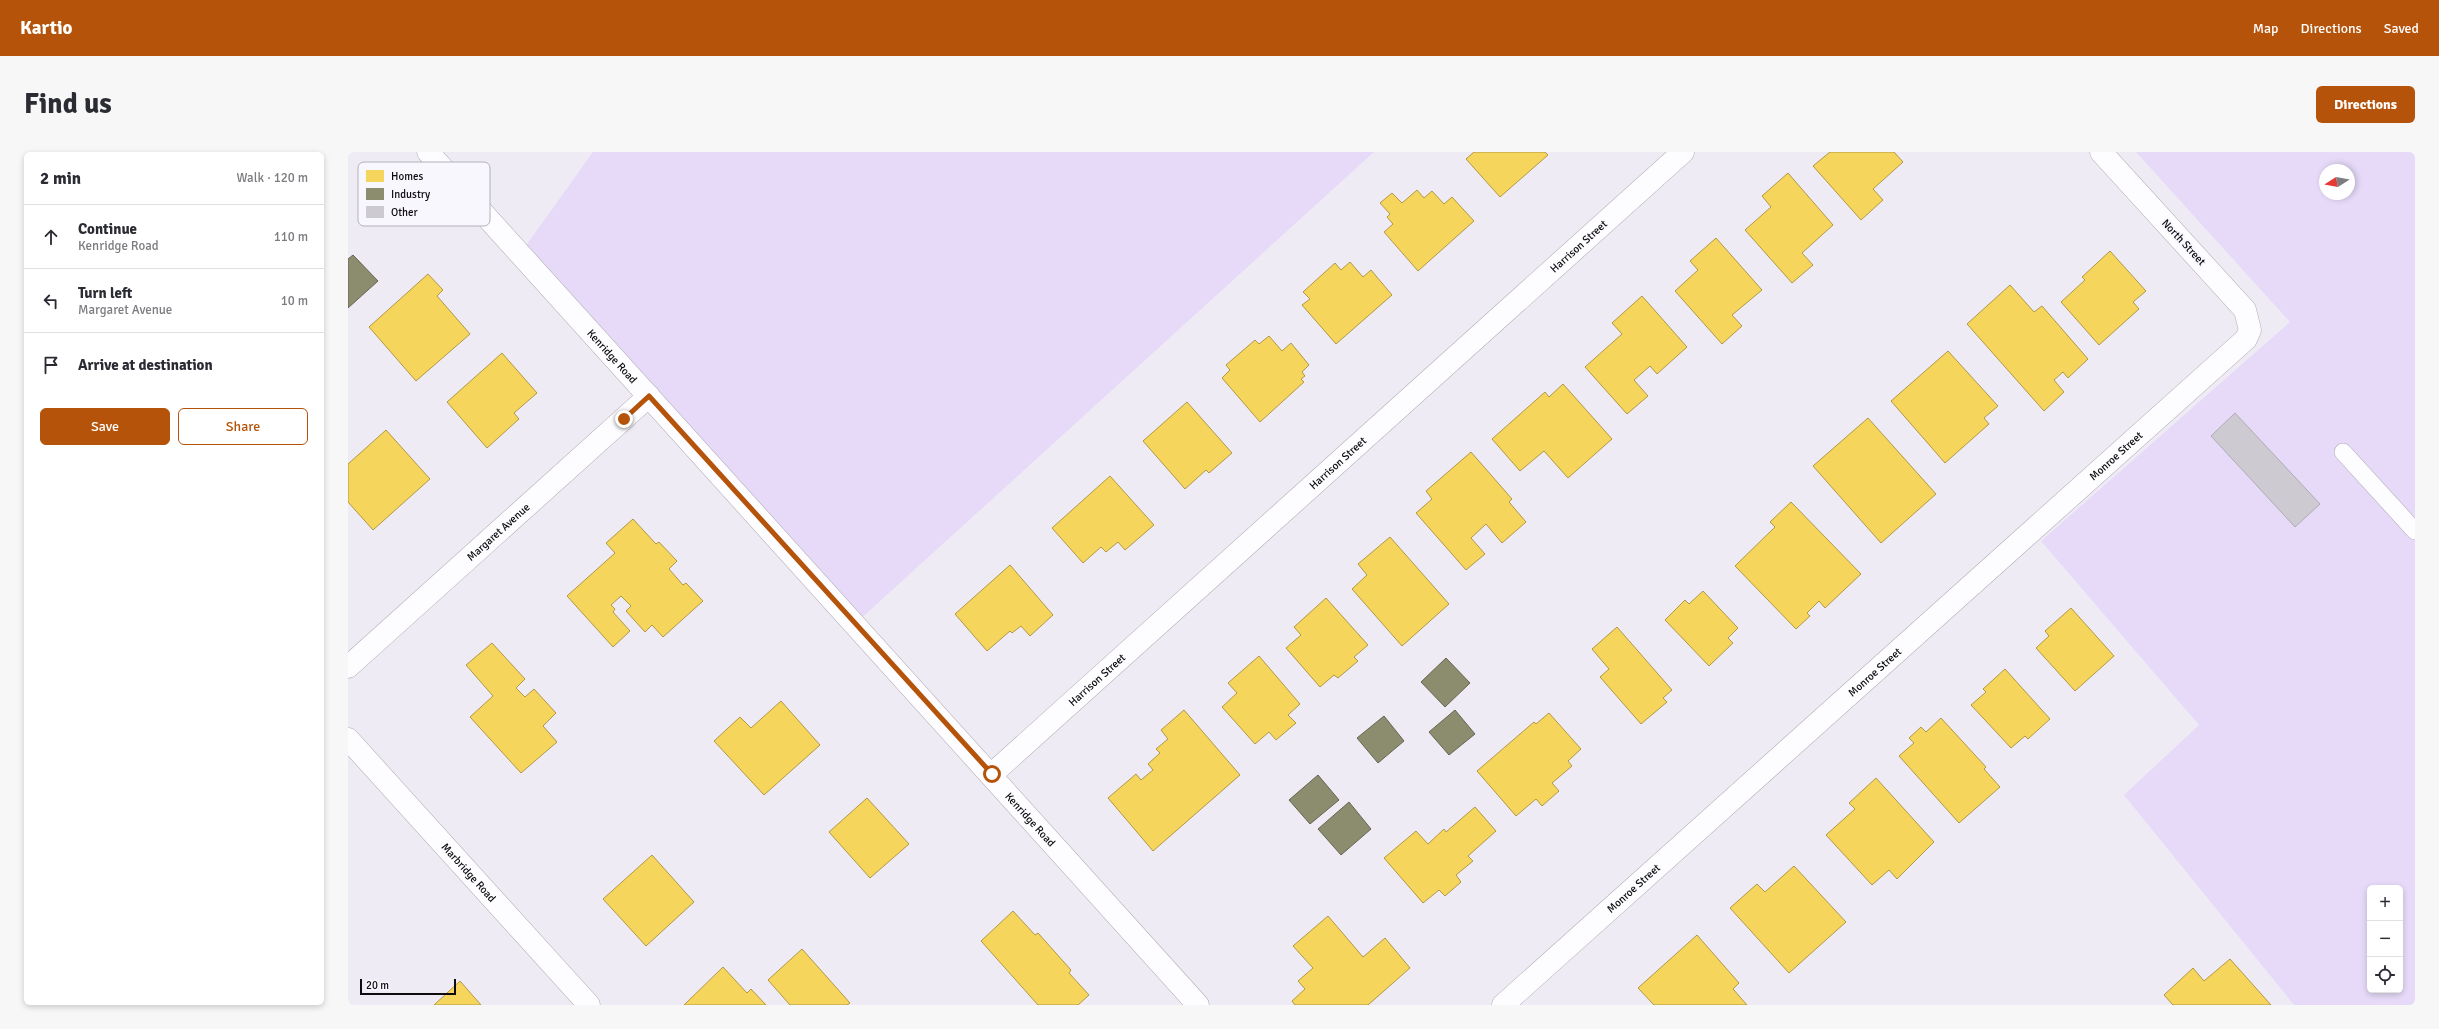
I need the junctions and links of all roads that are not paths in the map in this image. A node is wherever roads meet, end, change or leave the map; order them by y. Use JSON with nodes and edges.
{"nodes":[{"id":1,"x":428,"y":152,"type":"edge"},
{"id":2,"x":1683,"y":152,"type":"edge"},
{"id":3,"x":2101,"y":152,"type":"edge"},
{"id":4,"x":437,"y":162,"type":"edge"},
{"id":5,"x":490,"y":220,"type":"edge"},
{"id":6,"x":2246,"y":339,"type":"joint"},
{"id":7,"x":649,"y":396,"type":"junction"},
{"id":8,"x":2343,"y":452,"type":"dead end"},
{"id":9,"x":2415,"y":531,"type":"edge"},
{"id":10,"x":348,"y":667,"type":"edge"},
{"id":11,"x":348,"y":739,"type":"edge"},
{"id":12,"x":992,"y":774,"type":"junction"},
{"id":13,"x":589,"y":1005,"type":"edge"},
{"id":14,"x":1198,"y":1005,"type":"edge"},
{"id":15,"x":1503,"y":1005,"type":"edge"}],
"edges":[{"from":1,"to":4,"type":"street","name":"Kenridge Road"},
{"from":2,"to":12,"type":"street","name":"Harrison Street"},
{"from":3,"to":6,"type":"street","name":"North Street"},
{"from":5,"to":7,"type":"street","name":"Kenridge Road"},
{"from":6,"to":15,"type":"street","name":"Monroe Street"},
{"from":7,"to":10,"type":"street","name":"Margaret Avenue"},
{"from":7,"to":12,"type":"street","name":"Kenridge Road"},
{"from":8,"to":9,"type":"lane"},
{"from":11,"to":13,"type":"street","name":"Marbridge Road"},
{"from":12,"to":14,"type":"street","name":"Kenridge Road"}]}
